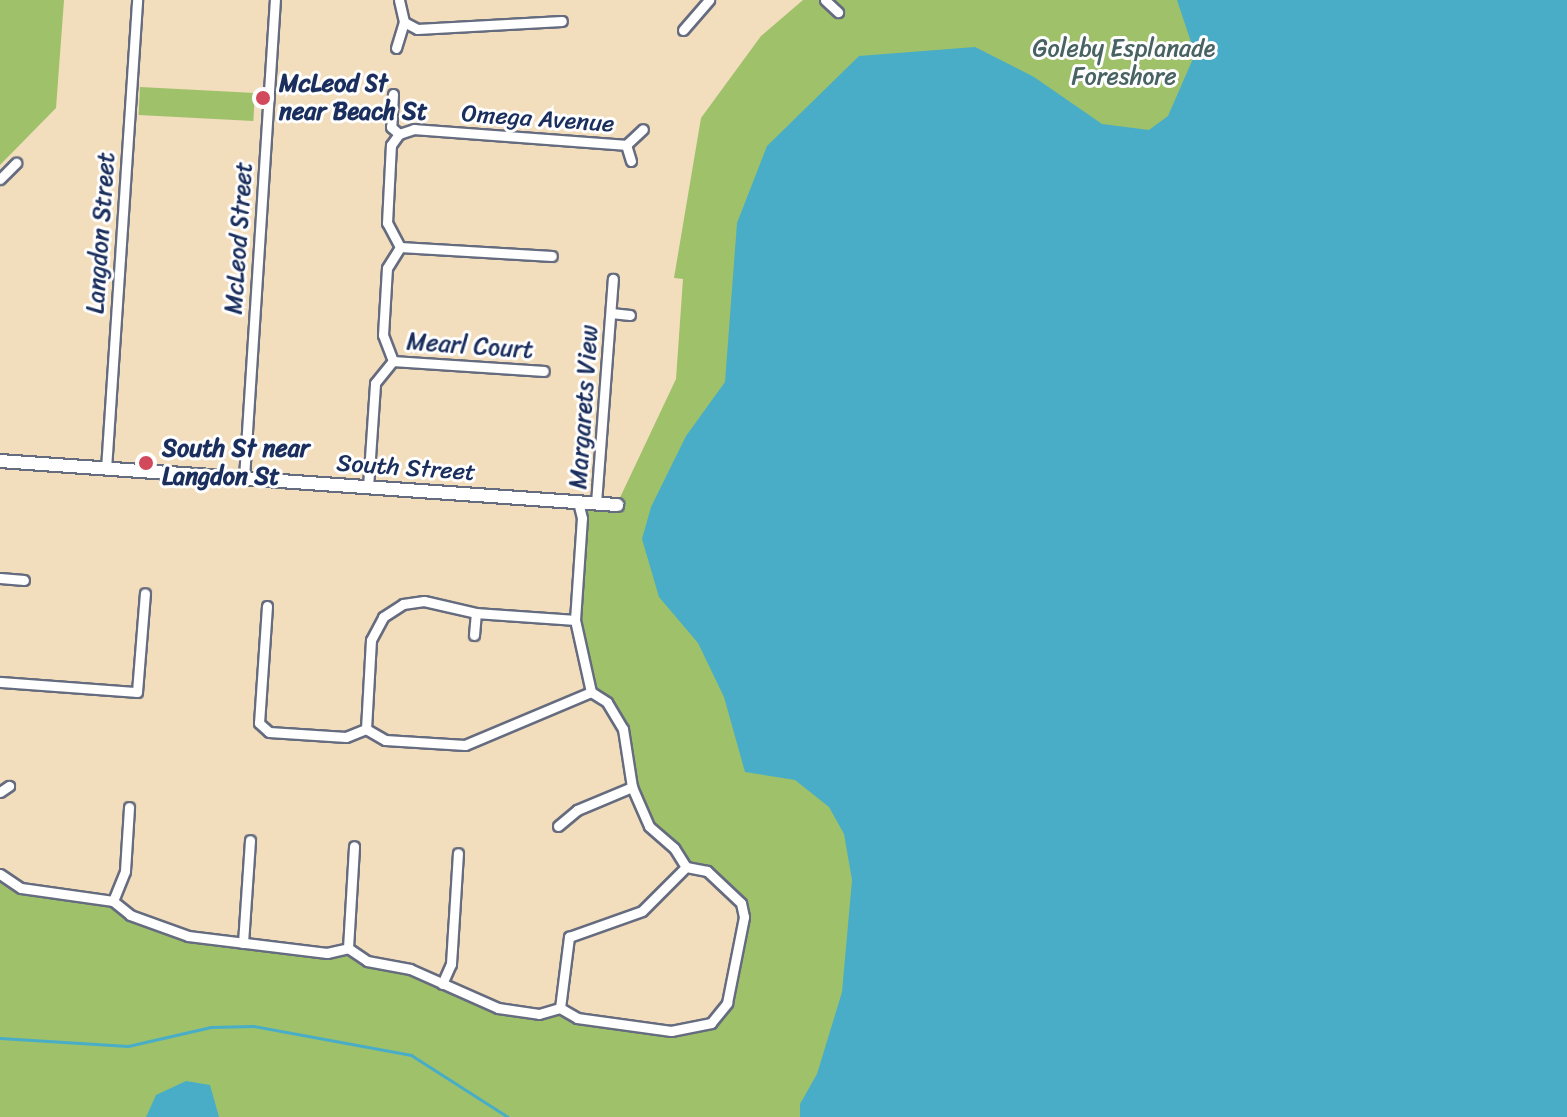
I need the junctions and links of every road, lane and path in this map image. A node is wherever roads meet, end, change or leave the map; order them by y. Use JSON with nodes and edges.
{"nodes":[{"id":1,"x":137,"y":0,"type":"edge"},
{"id":2,"x":275,"y":0,"type":"edge"},
{"id":3,"x":399,"y":0,"type":"edge"},
{"id":4,"x":709,"y":0,"type":"edge"},
{"id":5,"x":825,"y":0,"type":"edge"},
{"id":6,"x":838,"y":12,"type":"dead end"},
{"id":7,"x":562,"y":21,"type":"dead end"},
{"id":8,"x":404,"y":22,"type":"junction"},
{"id":9,"x":683,"y":30,"type":"dead end"},
{"id":10,"x":396,"y":48,"type":"dead end"},
{"id":11,"x":393,"y":94,"type":"dead end"},
{"id":12,"x":643,"y":129,"type":"dead end"},
{"id":13,"x":399,"y":134,"type":"junction"},
{"id":14,"x":626,"y":145,"type":"junction"},
{"id":15,"x":631,"y":161,"type":"dead end"},
{"id":16,"x":16,"y":163,"type":"dead end"},
{"id":17,"x":0,"y":179,"type":"edge"},
{"id":18,"x":400,"y":247,"type":"junction"},
{"id":19,"x":552,"y":256,"type":"dead end"},
{"id":20,"x":613,"y":279,"type":"dead end"},
{"id":21,"x":611,"y":313,"type":"junction"},
{"id":22,"x":630,"y":315,"type":"dead end"},
{"id":23,"x":393,"y":361,"type":"junction"},
{"id":24,"x":544,"y":371,"type":"dead end"},
{"id":25,"x":0,"y":461,"type":"edge"},
{"id":26,"x":106,"y":469,"type":"junction"},
{"id":27,"x":244,"y":478,"type":"junction"},
{"id":28,"x":368,"y":487,"type":"junction"},
{"id":29,"x":578,"y":502,"type":"junction"},
{"id":30,"x":596,"y":503,"type":"junction"},
{"id":31,"x":617,"y":505,"type":"dead end"},
{"id":32,"x":0,"y":578,"type":"edge"},
{"id":33,"x":24,"y":580,"type":"dead end"},
{"id":34,"x":145,"y":593,"type":"dead end"},
{"id":35,"x":267,"y":606,"type":"dead end"},
{"id":36,"x":375,"y":609,"type":"dead end"},
{"id":37,"x":476,"y":613,"type":"junction"},
{"id":38,"x":383,"y":617,"type":"junction"},
{"id":39,"x":575,"y":620,"type":"junction"},
{"id":40,"x":474,"y":635,"type":"dead end"},
{"id":41,"x":0,"y":682,"type":"edge"},
{"id":42,"x":591,"y":692,"type":"junction"},
{"id":43,"x":366,"y":729,"type":"junction"},
{"id":44,"x":632,"y":787,"type":"junction"},
{"id":45,"x":129,"y":807,"type":"dead end"},
{"id":46,"x":558,"y":826,"type":"dead end"},
{"id":47,"x":250,"y":840,"type":"dead end"},
{"id":48,"x":354,"y":846,"type":"dead end"},
{"id":49,"x":458,"y":853,"type":"dead end"},
{"id":50,"x":686,"y":867,"type":"junction"},
{"id":51,"x":0,"y":874,"type":"edge"},
{"id":52,"x":113,"y":901,"type":"junction"},
{"id":53,"x":243,"y":943,"type":"junction"},
{"id":54,"x":348,"y":948,"type":"junction"},
{"id":55,"x":442,"y":984,"type":"junction"},
{"id":56,"x":560,"y":1008,"type":"junction"}],
"edges":[{"from":1,"to":26,"type":"street","name":"Langdon Street"},
{"from":2,"to":27,"type":"street","name":"McLeod Street"},
{"from":3,"to":8,"type":"street"},
{"from":4,"to":9,"type":"street"},
{"from":5,"to":6,"type":"street"},
{"from":7,"to":8,"type":"street"},
{"from":8,"to":10,"type":"street"},
{"from":11,"to":13,"type":"street"},
{"from":12,"to":14,"type":"street","name":"Omega Avenue"},
{"from":13,"to":14,"type":"street","name":"Omega Avenue"},
{"from":13,"to":18,"type":"street"},
{"from":14,"to":15,"type":"street","name":"Omega Avenue"},
{"from":16,"to":17,"type":"street"},
{"from":18,"to":19,"type":"street"},
{"from":18,"to":23,"type":"street"},
{"from":20,"to":21,"type":"street","name":"Margarets View"},
{"from":21,"to":22,"type":"street","name":"Margarets View"},
{"from":21,"to":30,"type":"street","name":"Margarets View"},
{"from":23,"to":24,"type":"street","name":"Mearl Court"},
{"from":23,"to":28,"type":"street"},
{"from":25,"to":26,"type":"street","name":"South Street"},
{"from":26,"to":27,"type":"street","name":"South Street"},
{"from":27,"to":28,"type":"street","name":"South Street"},
{"from":28,"to":29,"type":"street","name":"South Street"},
{"from":29,"to":30,"type":"street","name":"South Street"},
{"from":29,"to":39,"type":"street"},
{"from":30,"to":31,"type":"street","name":"South Street"},
{"from":32,"to":33,"type":"street"},
{"from":34,"to":41,"type":"street"},
{"from":35,"to":43,"type":"street"},
{"from":36,"to":38,"type":"street"},
{"from":37,"to":38,"type":"street"},
{"from":37,"to":39,"type":"street"},
{"from":37,"to":40,"type":"street"},
{"from":38,"to":43,"type":"street"},
{"from":39,"to":42,"type":"street"},
{"from":42,"to":43,"type":"street"},
{"from":42,"to":44,"type":"street"},
{"from":44,"to":46,"type":"street"},
{"from":44,"to":50,"type":"street"},
{"from":45,"to":52,"type":"street"},
{"from":47,"to":53,"type":"street"},
{"from":48,"to":54,"type":"street"},
{"from":49,"to":55,"type":"street"},
{"from":50,"to":56,"type":"street"},
{"from":50,"to":56,"type":"street"},
{"from":51,"to":52,"type":"street"},
{"from":52,"to":53,"type":"street"},
{"from":53,"to":54,"type":"street"},
{"from":54,"to":55,"type":"street"},
{"from":55,"to":56,"type":"street"}]}
